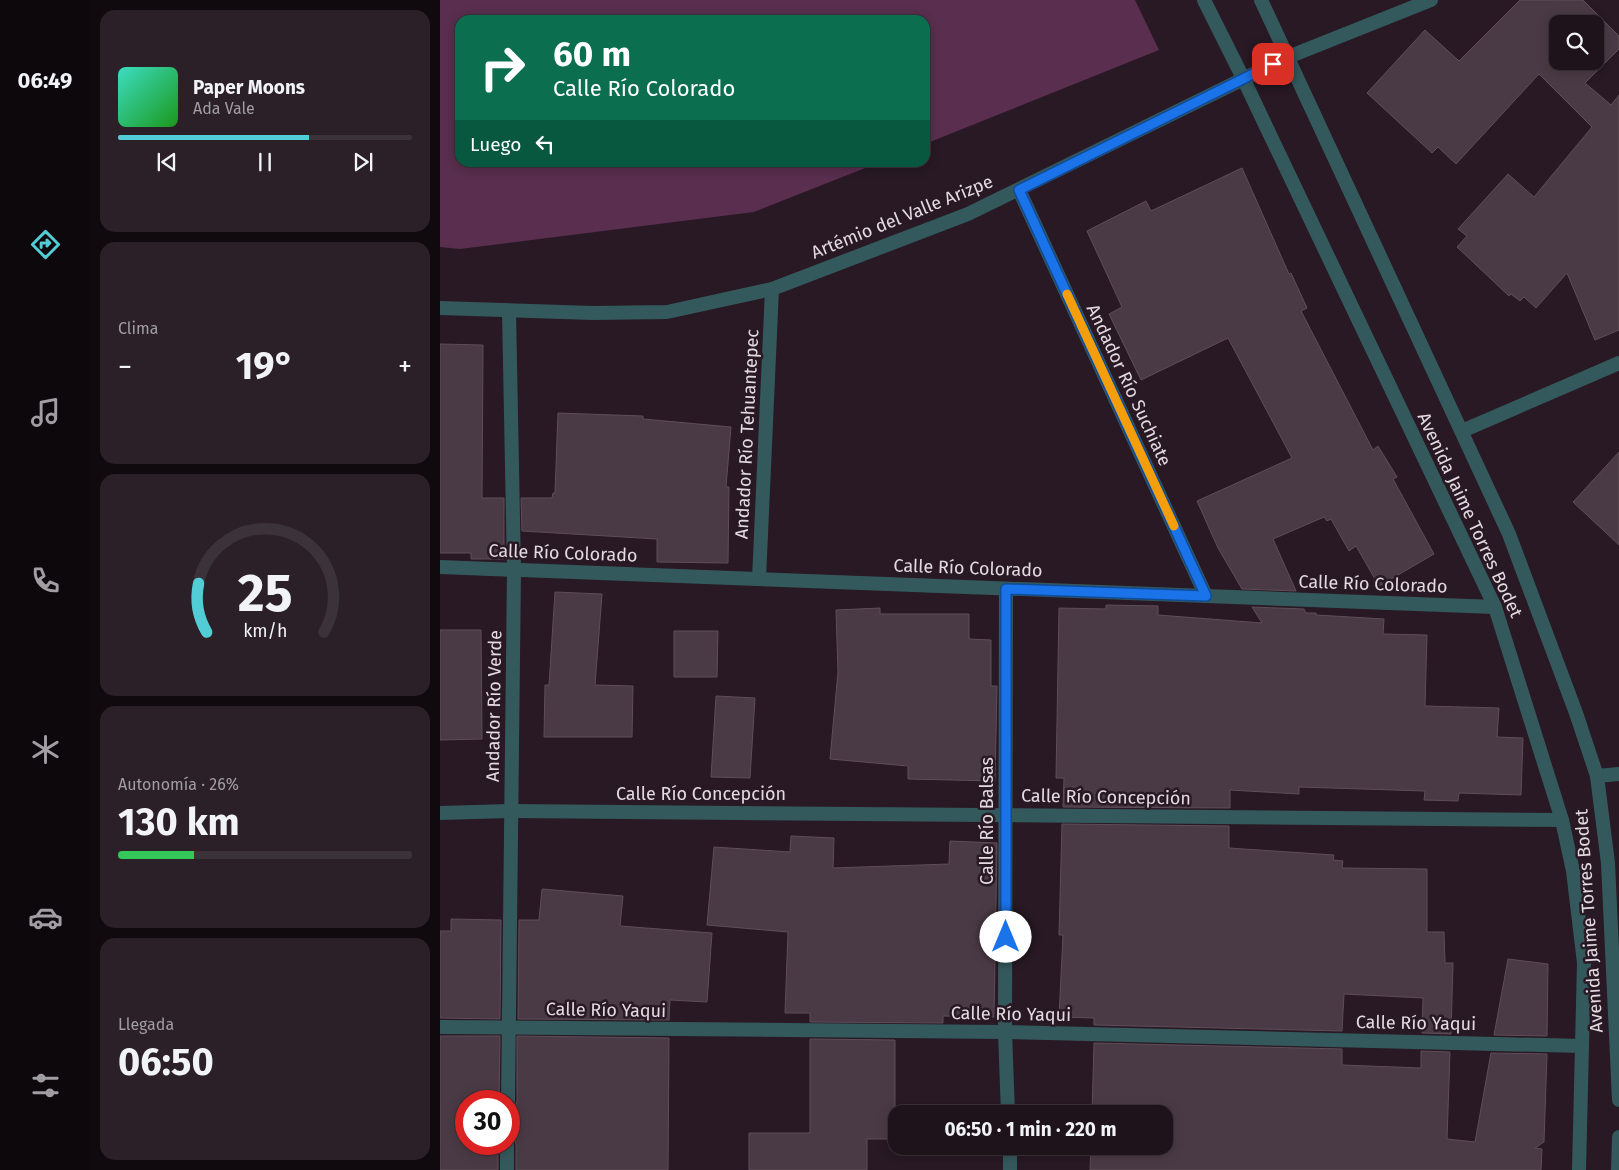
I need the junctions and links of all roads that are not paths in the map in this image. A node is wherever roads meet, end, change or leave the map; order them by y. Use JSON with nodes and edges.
{"nodes":[{"id":1,"x":1204,"y":0,"type":"edge"},
{"id":2,"x":1260,"y":0,"type":"edge"},
{"id":3,"x":1430,"y":0,"type":"edge"},
{"id":4,"x":1288,"y":57,"type":"junction"},
{"id":5,"x":1243,"y":78,"type":"junction"},
{"id":6,"x":1019,"y":190,"type":"junction"},
{"id":7,"x":772,"y":289,"type":"junction"},
{"id":8,"x":440,"y":308,"type":"edge"},
{"id":9,"x":509,"y":311,"type":"junction"},
{"id":10,"x":1619,"y":363,"type":"edge"},
{"id":11,"x":1462,"y":431,"type":"junction"},
{"id":12,"x":440,"y":567,"type":"edge"},
{"id":13,"x":514,"y":570,"type":"junction"},
{"id":14,"x":759,"y":579,"type":"junction"},
{"id":15,"x":1006,"y":589,"type":"junction"},
{"id":16,"x":1206,"y":596,"type":"junction"},
{"id":17,"x":1495,"y":607,"type":"junction"},
{"id":18,"x":1619,"y":774,"type":"edge"},
{"id":19,"x":1596,"y":776,"type":"junction"},
{"id":20,"x":512,"y":811,"type":"junction"},
{"id":21,"x":440,"y":813,"type":"edge"},
{"id":22,"x":1006,"y":815,"type":"junction"},
{"id":23,"x":1562,"y":820,"type":"junction"},
{"id":24,"x":440,"y":1027,"type":"edge"},
{"id":25,"x":509,"y":1028,"type":"junction"},
{"id":26,"x":1005,"y":1032,"type":"junction"},
{"id":27,"x":1582,"y":1046,"type":"junction"},
{"id":28,"x":508,"y":1090,"type":"edge"},
{"id":29,"x":1619,"y":1100,"type":"edge"},
{"id":30,"x":1008,"y":1105,"type":"edge"},
{"id":31,"x":1619,"y":1137,"type":"edge"},
{"id":32,"x":507,"y":1155,"type":"edge"},
{"id":33,"x":1010,"y":1155,"type":"edge"},
{"id":34,"x":507,"y":1170,"type":"edge"},
{"id":35,"x":1010,"y":1170,"type":"edge"},
{"id":36,"x":1579,"y":1170,"type":"edge"},
{"id":37,"x":1618,"y":1170,"type":"edge"}],
"edges":[{"from":1,"to":5,"type":"street","name":"Avenida Jaime Torres Bodet"},
{"from":2,"to":4,"type":"street","name":"Avenida Jaime Torres Bodet"},
{"from":3,"to":4,"type":"street","name":"Artémio del Valle Arizpe"},
{"from":4,"to":5,"type":"street","name":"Artémio del Valle Arizpe"},
{"from":4,"to":11,"type":"street","name":"Avenida Jaime Torres Bodet"},
{"from":5,"to":6,"type":"street","name":"Artémio del Valle Arizpe"},
{"from":5,"to":17,"type":"street","name":"Avenida Jaime Torres Bodet"},
{"from":6,"to":7,"type":"street","name":"Artémio del Valle Arizpe"},
{"from":6,"to":16,"type":"street","name":"Andador Río Suchiate"},
{"from":7,"to":9,"type":"street","name":"Artémio del Valle Arizpe"},
{"from":7,"to":14,"type":"street","name":"Andador Río Tehuantepec"},
{"from":8,"to":9,"type":"street","name":"Artémio del Valle Arizpe"},
{"from":9,"to":13,"type":"street","name":"Andador Río Verde"},
{"from":10,"to":11,"type":"street"},
{"from":11,"to":19,"type":"street","name":"Avenida Jaime Torres Bodet"},
{"from":12,"to":13,"type":"street","name":"Calle Río Colorado"},
{"from":13,"to":14,"type":"street","name":"Calle Río Colorado"},
{"from":13,"to":20,"type":"street","name":"Andador Río Verde"},
{"from":14,"to":15,"type":"street","name":"Calle Río Colorado"},
{"from":15,"to":16,"type":"street","name":"Calle Río Colorado"},
{"from":15,"to":22,"type":"street","name":"Calle Río Balsas"},
{"from":16,"to":17,"type":"street","name":"Calle Río Colorado"},
{"from":17,"to":23,"type":"street","name":"Avenida Jaime Torres Bodet"},
{"from":18,"to":19,"type":"street"},
{"from":19,"to":29,"type":"street","name":"Avenida Jaime Torres Bodet"},
{"from":20,"to":21,"type":"street","name":"Calle Río Concepción"},
{"from":20,"to":22,"type":"street","name":"Calle Río Concepción"},
{"from":20,"to":25,"type":"street","name":"Andador Río Verde"},
{"from":22,"to":23,"type":"street","name":"Calle Río Concepción"},
{"from":22,"to":26,"type":"street","name":"Calle Río Balsas"},
{"from":23,"to":27,"type":"street","name":"Avenida Jaime Torres Bodet"},
{"from":24,"to":25,"type":"street","name":"Calle Río Yaqui"},
{"from":25,"to":26,"type":"street","name":"Calle Río Yaqui"},
{"from":25,"to":28,"type":"street","name":"Andador Río Verde"},
{"from":26,"to":27,"type":"street","name":"Calle Río Yaqui"},
{"from":26,"to":30,"type":"street","name":"Calle Río Balsas"},
{"from":27,"to":36,"type":"street","name":"Avenida Jaime Torres Bodet"},
{"from":31,"to":37,"type":"street"},
{"from":32,"to":34,"type":"street"},
{"from":33,"to":35,"type":"street"}]}
